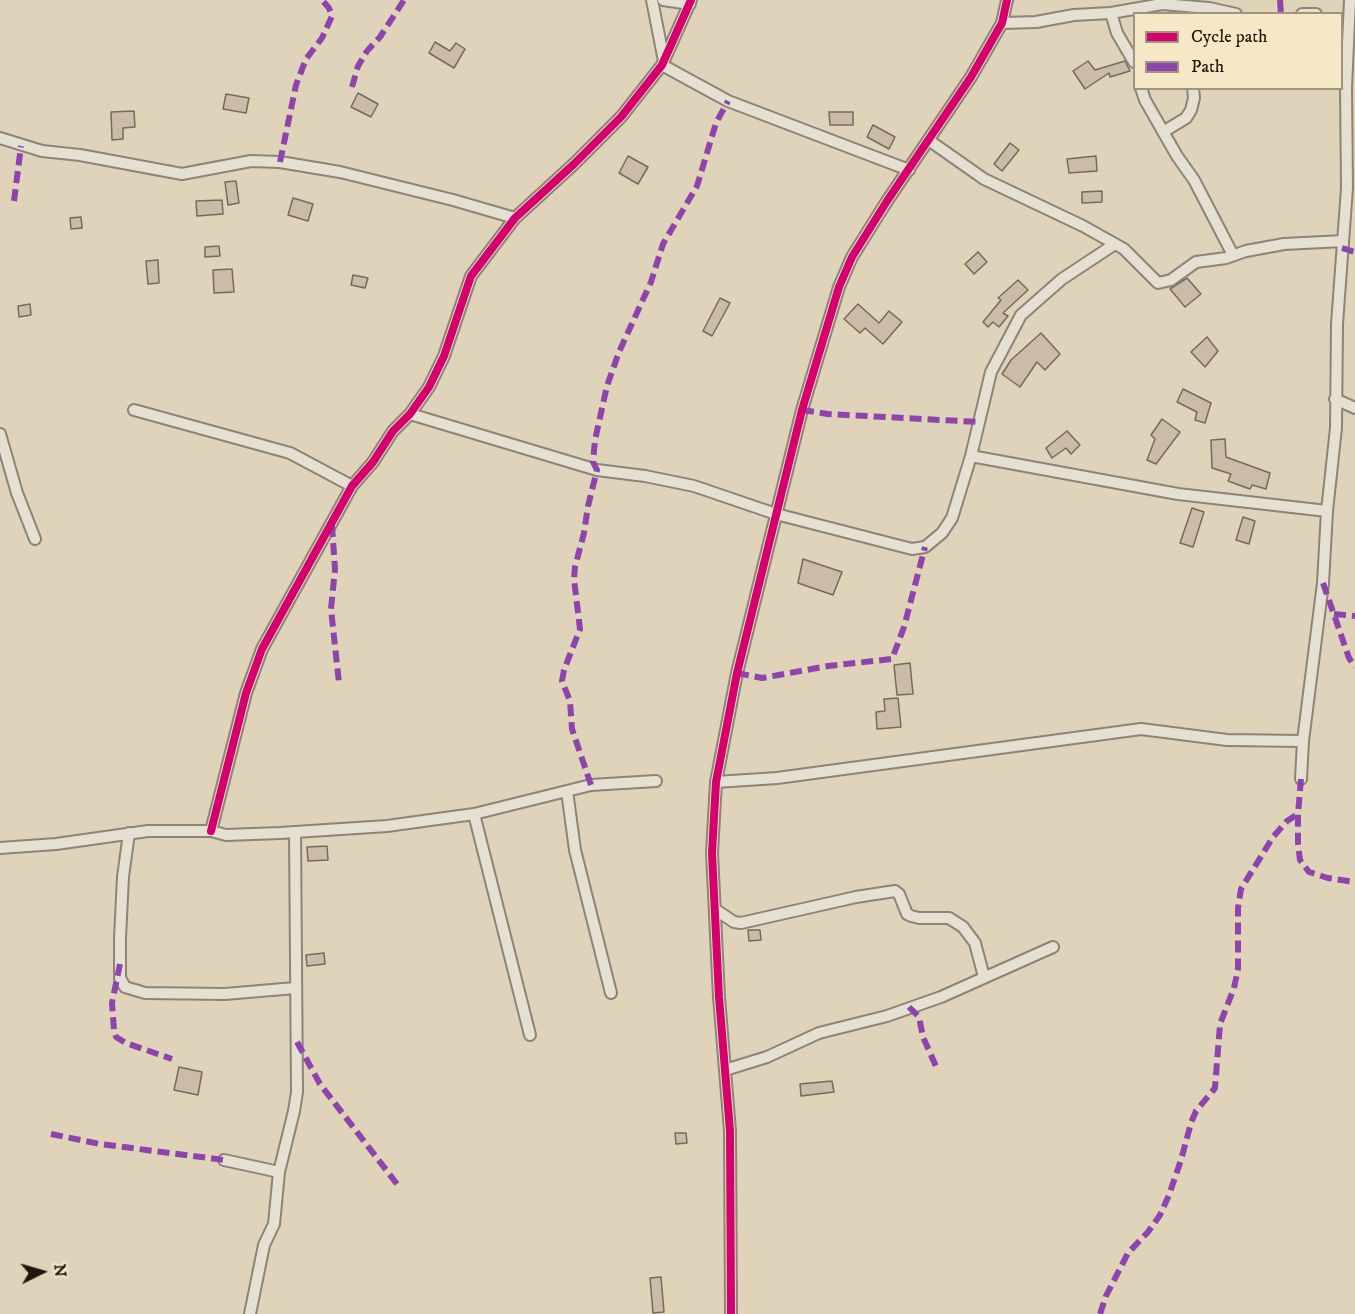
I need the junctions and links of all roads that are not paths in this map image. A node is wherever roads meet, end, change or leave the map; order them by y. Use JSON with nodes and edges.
{"nodes":[{"id":1,"x":652,"y":0,"type":"edge"},
{"id":2,"x":663,"y":0,"type":"edge"},
{"id":3,"x":1007,"y":0,"type":"edge"},
{"id":4,"x":1350,"y":0,"type":"edge"},
{"id":5,"x":691,"y":2,"type":"edge"},
{"id":6,"x":1163,"y":9,"type":"edge"},
{"id":7,"x":1227,"y":12,"type":"edge"},
{"id":8,"x":1111,"y":13,"type":"junction"},
{"id":9,"x":1345,"y":19,"type":"edge"},
{"id":10,"x":1002,"y":23,"type":"junction"},
{"id":11,"x":1133,"y":60,"type":"edge"},
{"id":12,"x":663,"y":63,"type":"junction"},
{"id":13,"x":1142,"y":90,"type":"edge"},
{"id":14,"x":1193,"y":90,"type":"edge"},
{"id":15,"x":1163,"y":132,"type":"junction"},
{"id":16,"x":1351,"y":132,"type":"edge"},
{"id":17,"x":0,"y":138,"type":"edge"},
{"id":18,"x":930,"y":141,"type":"junction"},
{"id":19,"x":909,"y":170,"type":"junction"},
{"id":20,"x":514,"y":218,"type":"junction"},
{"id":21,"x":1342,"y":241,"type":"junction"},
{"id":22,"x":1115,"y":244,"type":"junction"},
{"id":23,"x":1233,"y":255,"type":"junction"},
{"id":24,"x":1335,"y":399,"type":"junction"},
{"id":25,"x":1355,"y":408,"type":"edge"},
{"id":26,"x":134,"y":410,"type":"dead end"},
{"id":27,"x":410,"y":414,"type":"junction"},
{"id":28,"x":0,"y":434,"type":"edge"},
{"id":29,"x":971,"y":456,"type":"junction"},
{"id":30,"x":352,"y":486,"type":"junction"},
{"id":31,"x":1327,"y":512,"type":"junction"},
{"id":32,"x":776,"y":514,"type":"junction"},
{"id":33,"x":35,"y":539,"type":"dead end"},
{"id":34,"x":1304,"y":741,"type":"junction"},
{"id":35,"x":1301,"y":779,"type":"dead end"},
{"id":36,"x":656,"y":781,"type":"dead end"},
{"id":37,"x":716,"y":782,"type":"junction"},
{"id":38,"x":567,"y":791,"type":"junction"},
{"id":39,"x":474,"y":814,"type":"junction"},
{"id":40,"x":211,"y":831,"type":"junction"},
{"id":41,"x":295,"y":832,"type":"junction"},
{"id":42,"x":129,"y":833,"type":"junction"},
{"id":43,"x":0,"y":848,"type":"edge"},
{"id":44,"x":716,"y":910,"type":"junction"},
{"id":45,"x":1053,"y":947,"type":"dead end"},
{"id":46,"x":984,"y":977,"type":"junction"},
{"id":47,"x":295,"y":988,"type":"junction"},
{"id":48,"x":611,"y":993,"type":"dead end"},
{"id":49,"x":530,"y":1035,"type":"dead end"},
{"id":50,"x":725,"y":1070,"type":"junction"},
{"id":51,"x":224,"y":1160,"type":"dead end"},
{"id":52,"x":279,"y":1172,"type":"junction"},
{"id":53,"x":250,"y":1314,"type":"edge"},
{"id":54,"x":731,"y":1314,"type":"edge"}],
"edges":[{"from":1,"to":12,"type":"street"},
{"from":2,"to":5,"type":"street"},
{"from":3,"to":10,"type":"street"},
{"from":4,"to":9,"type":"street"},
{"from":5,"to":12,"type":"street"},
{"from":6,"to":7,"type":"street"},
{"from":6,"to":8,"type":"street"},
{"from":8,"to":10,"type":"street"},
{"from":8,"to":11,"type":"street"},
{"from":9,"to":16,"type":"street"},
{"from":10,"to":18,"type":"street"},
{"from":12,"to":19,"type":"street"},
{"from":12,"to":20,"type":"street"},
{"from":13,"to":15,"type":"street"},
{"from":14,"to":15,"type":"street"},
{"from":15,"to":23,"type":"street"},
{"from":16,"to":21,"type":"street"},
{"from":17,"to":20,"type":"street"},
{"from":18,"to":19,"type":"street"},
{"from":18,"to":22,"type":"street"},
{"from":19,"to":32,"type":"street"},
{"from":20,"to":27,"type":"street"},
{"from":21,"to":23,"type":"street"},
{"from":21,"to":24,"type":"street"},
{"from":22,"to":23,"type":"street"},
{"from":22,"to":29,"type":"street"},
{"from":24,"to":25,"type":"street"},
{"from":24,"to":31,"type":"street"},
{"from":26,"to":30,"type":"street"},
{"from":27,"to":30,"type":"street"},
{"from":27,"to":32,"type":"street"},
{"from":28,"to":33,"type":"street"},
{"from":29,"to":31,"type":"street"},
{"from":29,"to":32,"type":"street"},
{"from":30,"to":40,"type":"street"},
{"from":31,"to":34,"type":"street"},
{"from":32,"to":37,"type":"street"},
{"from":34,"to":35,"type":"street"},
{"from":34,"to":37,"type":"street"},
{"from":36,"to":38,"type":"street"},
{"from":37,"to":44,"type":"street"},
{"from":38,"to":39,"type":"street"},
{"from":38,"to":48,"type":"street"},
{"from":39,"to":41,"type":"street"},
{"from":39,"to":49,"type":"street"},
{"from":40,"to":41,"type":"street"},
{"from":40,"to":42,"type":"street"},
{"from":41,"to":47,"type":"street"},
{"from":42,"to":43,"type":"street"},
{"from":42,"to":47,"type":"street"},
{"from":44,"to":46,"type":"street"},
{"from":44,"to":50,"type":"street"},
{"from":45,"to":46,"type":"street"},
{"from":46,"to":50,"type":"street"},
{"from":47,"to":52,"type":"street"},
{"from":50,"to":54,"type":"street"},
{"from":51,"to":52,"type":"street"},
{"from":52,"to":53,"type":"street"}]}
